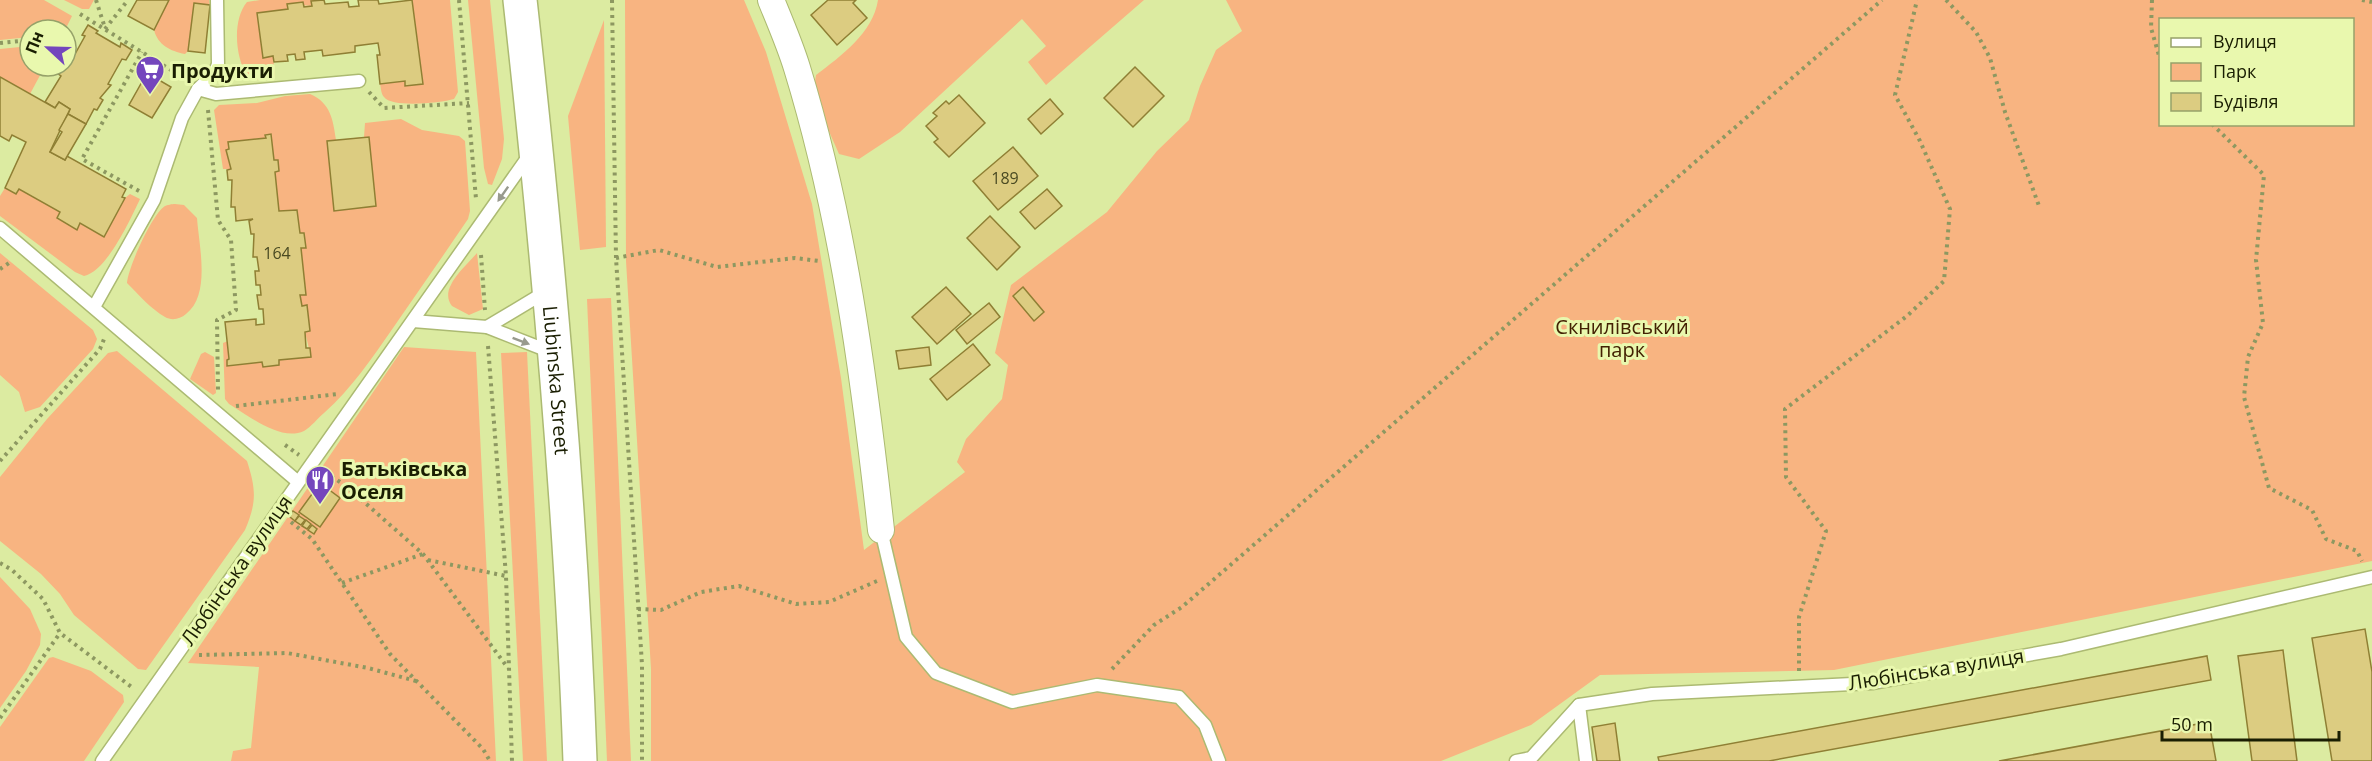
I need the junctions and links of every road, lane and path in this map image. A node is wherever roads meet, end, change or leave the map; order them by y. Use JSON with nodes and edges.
{"nodes":[{"id":1,"x":96,"y":0,"type":"edge"},
{"id":2,"x":128,"y":0,"type":"edge"},
{"id":3,"x":217,"y":0,"type":"edge"},
{"id":4,"x":459,"y":0,"type":"edge"},
{"id":5,"x":520,"y":0,"type":"edge"},
{"id":6,"x":612,"y":0,"type":"edge"},
{"id":7,"x":771,"y":0,"type":"edge"},
{"id":8,"x":1882,"y":0,"type":"edge"},
{"id":9,"x":1917,"y":0,"type":"edge"},
{"id":10,"x":1946,"y":0,"type":"edge"},
{"id":11,"x":2152,"y":0,"type":"edge"},
{"id":12,"x":2362,"y":0,"type":"edge"},
{"id":13,"x":2372,"y":2,"type":"edge"},
{"id":14,"x":80,"y":14,"type":"dead end"},
{"id":15,"x":105,"y":29,"type":"junction"},
{"id":16,"x":18,"y":41,"type":"edge"},
{"id":17,"x":0,"y":43,"type":"edge"},
{"id":18,"x":142,"y":52,"type":"junction"},
{"id":19,"x":2159,"y":55,"type":"edge"},
{"id":20,"x":359,"y":81,"type":"joint"},
{"id":21,"x":198,"y":89,"type":"junction"},
{"id":22,"x":216,"y":94,"type":"junction"},
{"id":23,"x":469,"y":102,"type":"junction"},
{"id":24,"x":2214,"y":126,"type":"edge"},
{"id":25,"x":536,"y":146,"type":"junction"},
{"id":26,"x":154,"y":200,"type":"junction"},
{"id":27,"x":2039,"y":206,"type":"dead end"},
{"id":28,"x":477,"y":210,"type":"dead end"},
{"id":29,"x":0,"y":228,"type":"edge"},
{"id":30,"x":480,"y":244,"type":"dead end"},
{"id":31,"x":616,"y":258,"type":"junction"},
{"id":32,"x":843,"y":264,"type":"junction"},
{"id":33,"x":549,"y":289,"type":"junction"},
{"id":34,"x":94,"y":307,"type":"junction"},
{"id":35,"x":485,"y":314,"type":"dead end"},
{"id":36,"x":111,"y":321,"type":"junction"},
{"id":37,"x":413,"y":321,"type":"junction"},
{"id":38,"x":487,"y":332,"type":"junction"},
{"id":39,"x":556,"y":354,"type":"junction"},
{"id":40,"x":362,"y":391,"type":"junction"},
{"id":41,"x":218,"y":400,"type":"dead end"},
{"id":42,"x":238,"y":413,"type":"dead end"},
{"id":43,"x":284,"y":444,"type":"dead end"},
{"id":44,"x":0,"y":461,"type":"edge"},
{"id":45,"x":311,"y":462,"type":"junction"},
{"id":46,"x":297,"y":481,"type":"junction"},
{"id":47,"x":277,"y":511,"type":"junction"},
{"id":48,"x":880,"y":530,"type":"joint"},
{"id":49,"x":423,"y":554,"type":"junction"},
{"id":50,"x":427,"y":560,"type":"junction"},
{"id":51,"x":0,"y":563,"type":"edge"},
{"id":52,"x":506,"y":576,"type":"junction"},
{"id":53,"x":2371,"y":577,"type":"edge"},
{"id":54,"x":893,"y":581,"type":"junction"},
{"id":55,"x":342,"y":583,"type":"junction"},
{"id":56,"x":638,"y":609,"type":"junction"},
{"id":57,"x":60,"y":633,"type":"junction"},
{"id":58,"x":177,"y":656,"type":"junction"},
{"id":59,"x":508,"y":668,"type":"junction"},
{"id":60,"x":418,"y":681,"type":"junction"},
{"id":61,"x":1097,"y":685,"type":"junction"},
{"id":62,"x":1800,"y":687,"type":"junction"},
{"id":63,"x":145,"y":698,"type":"junction"},
{"id":64,"x":1579,"y":705,"type":"junction"},
{"id":65,"x":0,"y":718,"type":"edge"},
{"id":66,"x":102,"y":761,"type":"edge"},
{"id":67,"x":490,"y":761,"type":"edge"},
{"id":68,"x":512,"y":761,"type":"edge"},
{"id":69,"x":580,"y":761,"type":"edge"},
{"id":70,"x":642,"y":761,"type":"edge"},
{"id":71,"x":1219,"y":761,"type":"edge"},
{"id":72,"x":1516,"y":761,"type":"edge"},
{"id":73,"x":1586,"y":761,"type":"edge"}],
"edges":[{"from":1,"to":15,"type":"path"},
{"from":2,"to":15,"type":"path"},
{"from":3,"to":21,"type":"lane"},
{"from":4,"to":23,"type":"path"},
{"from":5,"to":25,"type":"main road","name":"Liubinska Street"},
{"from":6,"to":31,"type":"path"},
{"from":7,"to":32,"type":"street"},
{"from":8,"to":61,"type":"path"},
{"from":9,"to":62,"type":"path"},
{"from":10,"to":27,"type":"path"},
{"from":11,"to":19,"type":"path"},
{"from":12,"to":13,"type":"path"},
{"from":14,"to":15,"type":"path"},
{"from":15,"to":18,"type":"path"},
{"from":16,"to":17,"type":"path"},
{"from":18,"to":21,"type":"path"},
{"from":18,"to":26,"type":"path"},
{"from":20,"to":22,"type":"lane"},
{"from":20,"to":23,"type":"path"},
{"from":21,"to":22,"type":"lane"},
{"from":21,"to":26,"type":"lane"},
{"from":22,"to":41,"type":"path"},
{"from":23,"to":28,"type":"path"},
{"from":24,"to":53,"type":"path"},
{"from":25,"to":33,"type":"main road","name":"Liubinska Street"},
{"from":25,"to":37,"type":"lane","name":"Любінська вулиця","one_way":true},
{"from":26,"to":34,"type":"lane"},
{"from":29,"to":34,"type":"lane"},
{"from":30,"to":35,"type":"path"},
{"from":31,"to":32,"type":"path"},
{"from":31,"to":56,"type":"path"},
{"from":32,"to":48,"type":"street"},
{"from":33,"to":38,"type":"lane"},
{"from":33,"to":39,"type":"main road","name":"Liubinska Street"},
{"from":34,"to":36,"type":"lane"},
{"from":36,"to":44,"type":"path"},
{"from":36,"to":46,"type":"lane"},
{"from":37,"to":38,"type":"lane"},
{"from":37,"to":40,"type":"lane","name":"Любінська вулиця"},
{"from":38,"to":39,"type":"lane","one_way":true},
{"from":38,"to":52,"type":"path"},
{"from":39,"to":69,"type":"main road","name":"Liubinska Street"},
{"from":40,"to":42,"type":"path"},
{"from":40,"to":45,"type":"lane","name":"Любінська вулиця"},
{"from":43,"to":45,"type":"path"},
{"from":45,"to":46,"type":"lane","name":"Любінська вулиця"},
{"from":45,"to":49,"type":"path"},
{"from":46,"to":47,"type":"lane","name":"Любінська вулиця"},
{"from":47,"to":55,"type":"path"},
{"from":47,"to":58,"type":"lane","name":"Любінська вулиця"},
{"from":48,"to":54,"type":"lane"},
{"from":49,"to":50,"type":"path"},
{"from":49,"to":55,"type":"path"},
{"from":50,"to":52,"type":"path"},
{"from":50,"to":59,"type":"path"},
{"from":51,"to":57,"type":"path"},
{"from":52,"to":59,"type":"path"},
{"from":53,"to":62,"type":"lane","name":"Любінська вулиця"},
{"from":54,"to":56,"type":"path"},
{"from":54,"to":61,"type":"lane"},
{"from":55,"to":60,"type":"path"},
{"from":56,"to":70,"type":"path"},
{"from":57,"to":63,"type":"path"},
{"from":57,"to":65,"type":"path"},
{"from":58,"to":60,"type":"path"},
{"from":58,"to":63,"type":"lane","name":"Любінська вулиця"},
{"from":59,"to":68,"type":"path"},
{"from":60,"to":67,"type":"path"},
{"from":61,"to":71,"type":"lane"},
{"from":62,"to":64,"type":"lane","name":"Любінська вулиця"},
{"from":63,"to":66,"type":"lane","name":"Любінська вулиця"},
{"from":64,"to":72,"type":"lane"},
{"from":64,"to":73,"type":"lane"}]}
